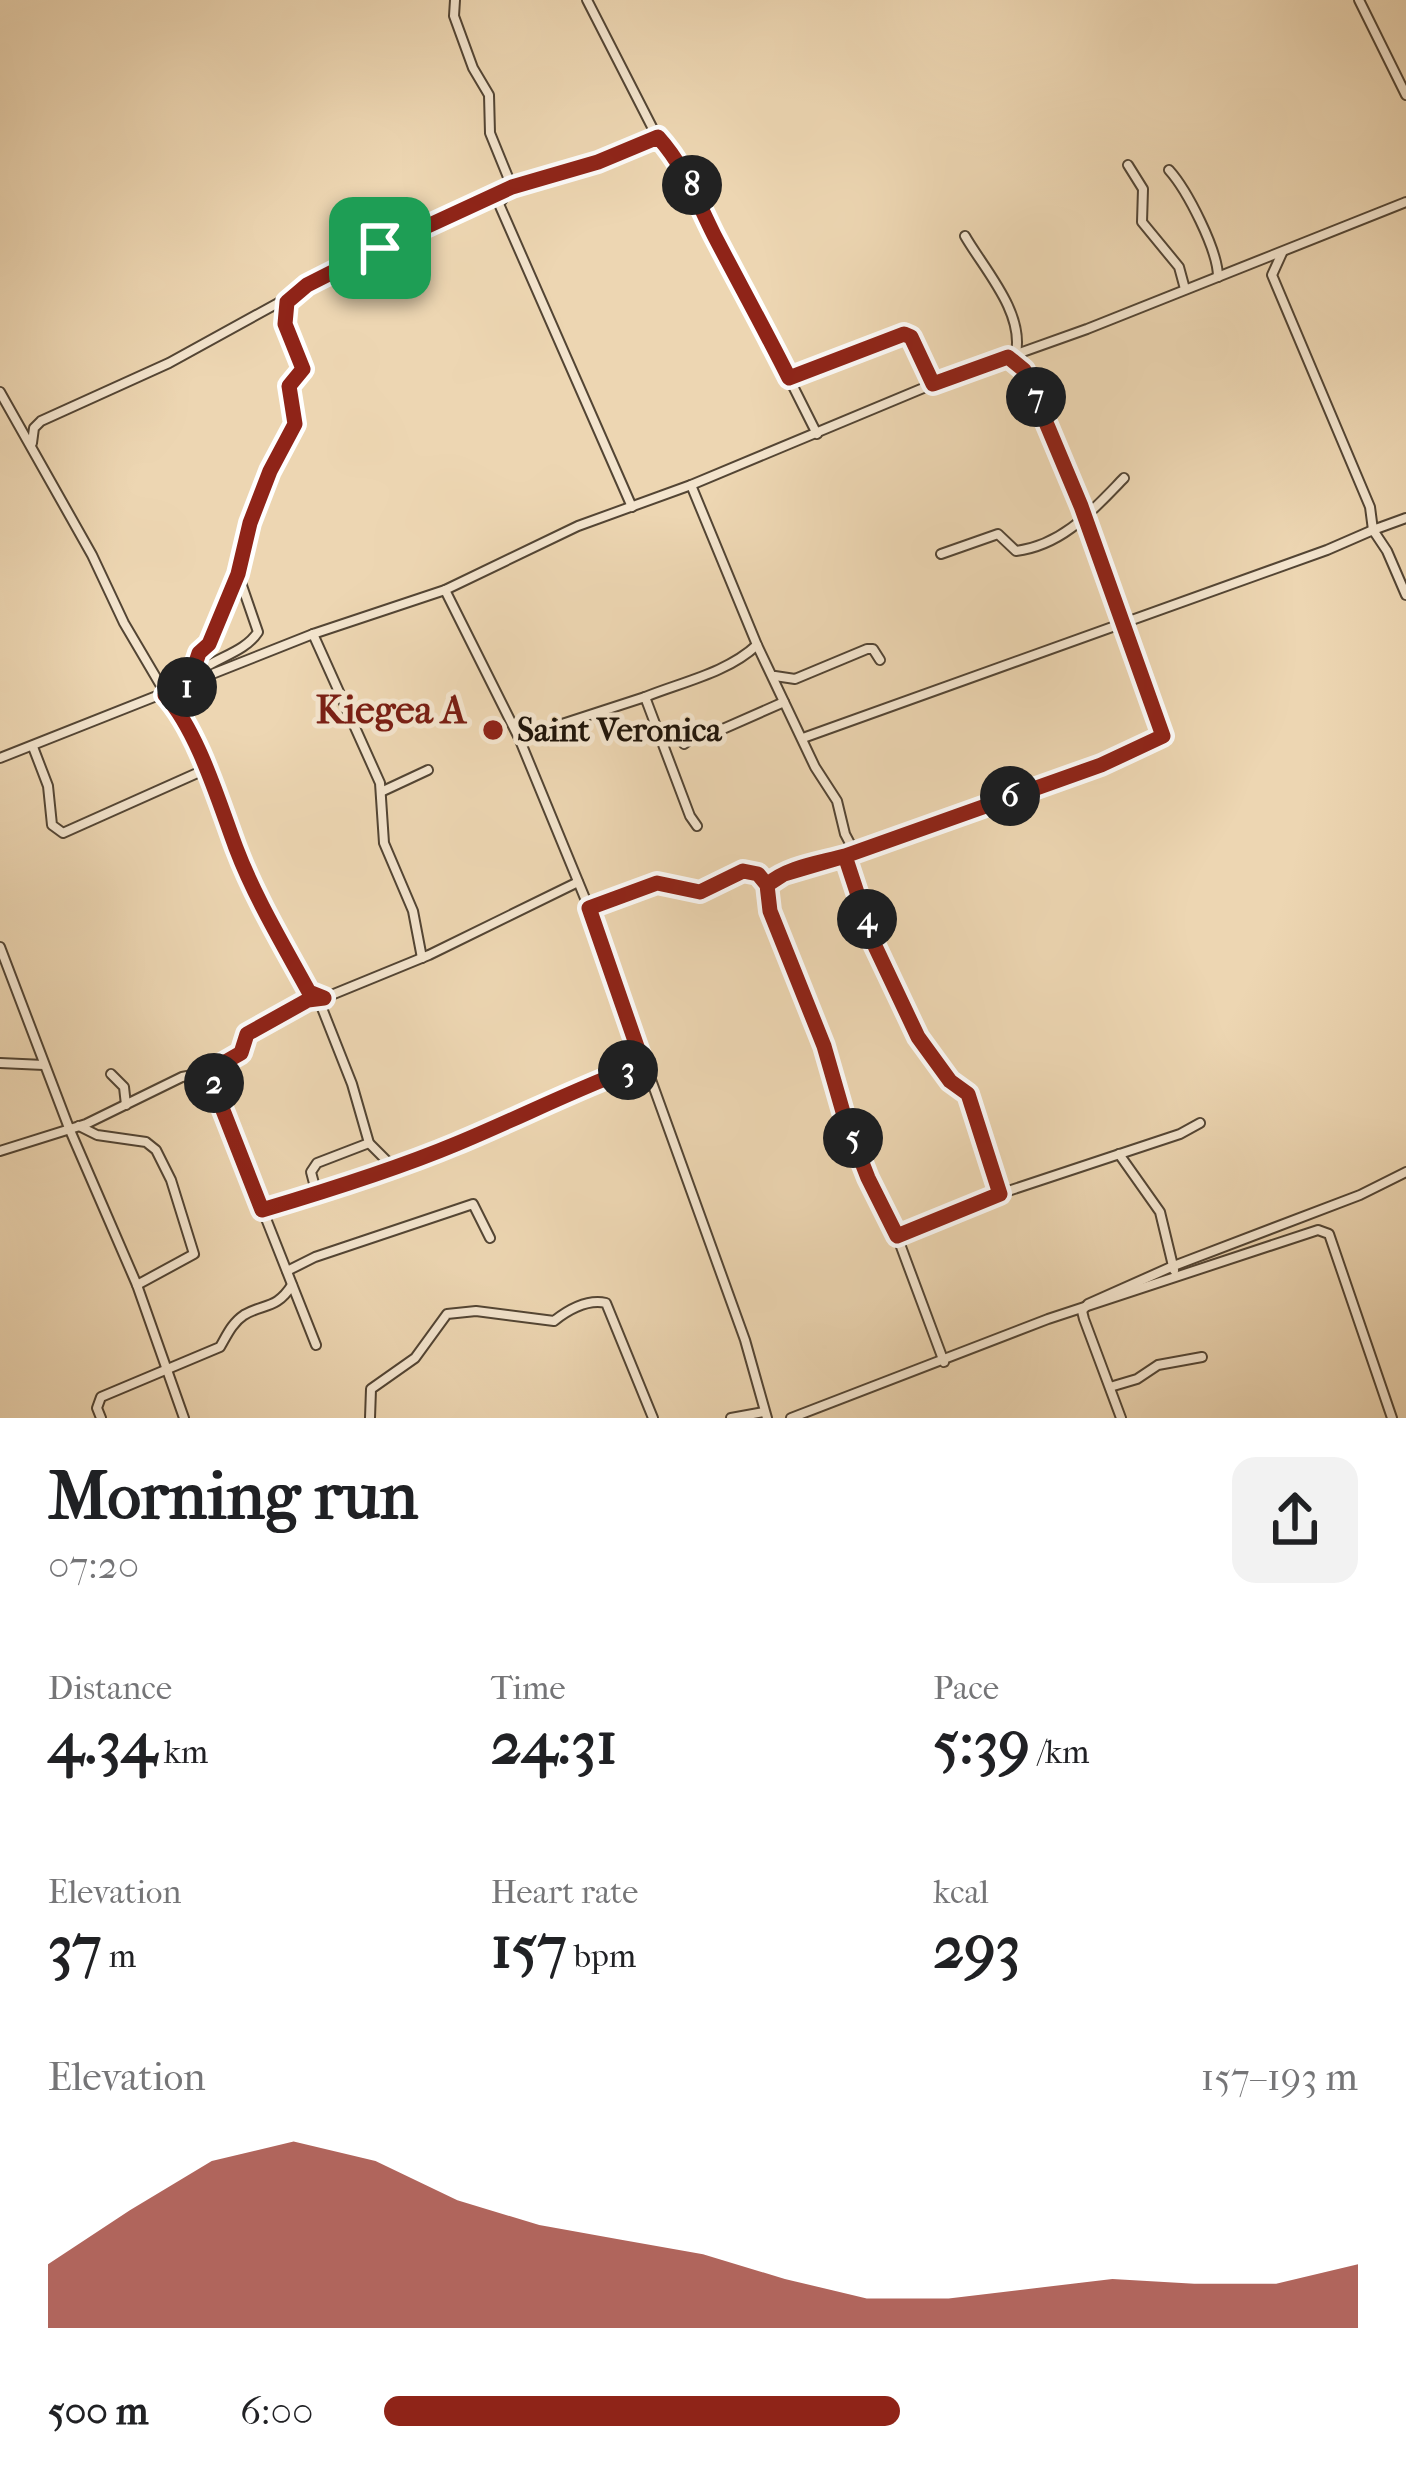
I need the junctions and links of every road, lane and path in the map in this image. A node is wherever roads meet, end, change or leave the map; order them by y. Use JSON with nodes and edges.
{"nodes":[{"id":1,"x":455,"y":0,"type":"edge"},
{"id":2,"x":587,"y":0,"type":"edge"},
{"id":3,"x":1359,"y":0,"type":"edge"},
{"id":4,"x":1406,"y":95,"type":"edge"},
{"id":5,"x":658,"y":137,"type":"junction"},
{"id":6,"x":1128,"y":165,"type":"dead end"},
{"id":7,"x":1169,"y":170,"type":"dead end"},
{"id":8,"x":512,"y":187,"type":"junction"},
{"id":9,"x":1406,"y":202,"type":"edge"},
{"id":10,"x":965,"y":236,"type":"dead end"},
{"id":11,"x":1283,"y":251,"type":"junction"},
{"id":12,"x":1218,"y":277,"type":"junction"},
{"id":13,"x":1185,"y":289,"type":"junction"},
{"id":14,"x":287,"y":302,"type":"junction"},
{"id":15,"x":1012,"y":356,"type":"junction"},
{"id":16,"x":789,"y":378,"type":"junction"},
{"id":17,"x":933,"y":384,"type":"junction"},
{"id":18,"x":0,"y":392,"type":"edge"},
{"id":19,"x":817,"y":434,"type":"junction"},
{"id":20,"x":32,"y":445,"type":"junction"},
{"id":21,"x":1124,"y":478,"type":"dead end"},
{"id":22,"x":691,"y":485,"type":"junction"},
{"id":23,"x":632,"y":507,"type":"junction"},
{"id":24,"x":1084,"y":518,"type":"junction"},
{"id":25,"x":1406,"y":518,"type":"edge"},
{"id":26,"x":1373,"y":530,"type":"junction"},
{"id":27,"x":941,"y":554,"type":"dead end"},
{"id":28,"x":238,"y":574,"type":"junction"},
{"id":29,"x":446,"y":590,"type":"junction"},
{"id":30,"x":1406,"y":595,"type":"edge"},
{"id":31,"x":1121,"y":623,"type":"junction"},
{"id":32,"x":313,"y":634,"type":"junction"},
{"id":33,"x":757,"y":645,"type":"junction"},
{"id":34,"x":880,"y":660,"type":"dead end"},
{"id":35,"x":773,"y":675,"type":"junction"},
{"id":36,"x":193,"y":676,"type":"junction"},
{"id":37,"x":188,"y":686,"type":"junction"},
{"id":38,"x":165,"y":695,"type":"junction"},
{"id":39,"x":645,"y":698,"type":"junction"},
{"id":40,"x":784,"y":701,"type":"junction"},
{"id":41,"x":520,"y":738,"type":"junction"},
{"id":42,"x":803,"y":738,"type":"junction"},
{"id":43,"x":684,"y":745,"type":"dead end"},
{"id":44,"x":33,"y":747,"type":"junction"},
{"id":45,"x":0,"y":758,"type":"edge"},
{"id":46,"x":204,"y":770,"type":"junction"},
{"id":47,"x":428,"y":770,"type":"dead end"},
{"id":48,"x":382,"y":792,"type":"junction"},
{"id":49,"x":697,"y":826,"type":"dead end"},
{"id":50,"x":850,"y":854,"type":"junction"},
{"id":51,"x":578,"y":882,"type":"junction"},
{"id":52,"x":767,"y":885,"type":"junction"},
{"id":53,"x":589,"y":908,"type":"junction"},
{"id":54,"x":0,"y":947,"type":"edge"},
{"id":55,"x":422,"y":958,"type":"junction"},
{"id":56,"x":321,"y":998,"type":"junction"},
{"id":57,"x":0,"y":1063,"type":"edge"},
{"id":58,"x":643,"y":1064,"type":"junction"},
{"id":59,"x":44,"y":1065,"type":"junction"},
{"id":60,"x":208,"y":1072,"type":"junction"},
{"id":61,"x":111,"y":1074,"type":"dead end"},
{"id":62,"x":126,"y":1106,"type":"junction"},
{"id":63,"x":1200,"y":1123,"type":"dead end"},
{"id":64,"x":74,"y":1127,"type":"junction"},
{"id":65,"x":369,"y":1143,"type":"junction"},
{"id":66,"x":0,"y":1151,"type":"edge"},
{"id":67,"x":1119,"y":1154,"type":"junction"},
{"id":68,"x":391,"y":1166,"type":"junction"},
{"id":69,"x":1406,"y":1172,"type":"edge"},
{"id":70,"x":316,"y":1191,"type":"junction"},
{"id":71,"x":1000,"y":1194,"type":"junction"},
{"id":72,"x":262,"y":1210,"type":"junction"},
{"id":73,"x":897,"y":1236,"type":"junction"},
{"id":74,"x":490,"y":1238,"type":"dead end"},
{"id":75,"x":1171,"y":1267,"type":"junction"},
{"id":76,"x":286,"y":1271,"type":"junction"},
{"id":77,"x":1179,"y":1275,"type":"junction"},
{"id":78,"x":137,"y":1285,"type":"junction"},
{"id":79,"x":292,"y":1285,"type":"junction"},
{"id":80,"x":1082,"y":1311,"type":"junction"},
{"id":81,"x":316,"y":1345,"type":"dead end"},
{"id":82,"x":1202,"y":1357,"type":"dead end"},
{"id":83,"x":944,"y":1362,"type":"junction"},
{"id":84,"x":164,"y":1369,"type":"junction"},
{"id":85,"x":1110,"y":1387,"type":"junction"},
{"id":86,"x":765,"y":1415,"type":"edge"},
{"id":87,"x":101,"y":1418,"type":"edge"},
{"id":88,"x":184,"y":1418,"type":"edge"},
{"id":89,"x":370,"y":1418,"type":"edge"},
{"id":90,"x":653,"y":1418,"type":"edge"},
{"id":91,"x":731,"y":1418,"type":"edge"},
{"id":92,"x":791,"y":1418,"type":"edge"},
{"id":93,"x":1121,"y":1418,"type":"edge"},
{"id":94,"x":1393,"y":1418,"type":"edge"}],
"edges":[{"from":1,"to":8,"type":"street"},
{"from":2,"to":5,"type":"street"},
{"from":3,"to":4,"type":"street"},
{"from":5,"to":8,"type":"street"},
{"from":5,"to":16,"type":"street"},
{"from":6,"to":13,"type":"street"},
{"from":7,"to":12,"type":"street"},
{"from":8,"to":14,"type":"street"},
{"from":8,"to":23,"type":"street"},
{"from":9,"to":11,"type":"street"},
{"from":10,"to":15,"type":"street"},
{"from":11,"to":12,"type":"street"},
{"from":11,"to":26,"type":"street"},
{"from":12,"to":13,"type":"street"},
{"from":13,"to":15,"type":"street"},
{"from":14,"to":20,"type":"street"},
{"from":14,"to":28,"type":"street"},
{"from":15,"to":17,"type":"street"},
{"from":15,"to":24,"type":"street"},
{"from":16,"to":17,"type":"street"},
{"from":16,"to":19,"type":"street"},
{"from":17,"to":19,"type":"street"},
{"from":18,"to":20,"type":"street"},
{"from":19,"to":22,"type":"street"},
{"from":20,"to":38,"type":"street"},
{"from":21,"to":24,"type":"street"},
{"from":22,"to":23,"type":"street"},
{"from":22,"to":33,"type":"street"},
{"from":23,"to":29,"type":"street"},
{"from":24,"to":27,"type":"street"},
{"from":24,"to":31,"type":"street"},
{"from":25,"to":26,"type":"street"},
{"from":26,"to":30,"type":"street"},
{"from":26,"to":31,"type":"street"},
{"from":28,"to":36,"type":"street"},
{"from":28,"to":36,"type":"street"},
{"from":29,"to":32,"type":"street"},
{"from":29,"to":41,"type":"street"},
{"from":31,"to":42,"type":"street"},
{"from":31,"to":50,"type":"street"},
{"from":32,"to":37,"type":"street"},
{"from":32,"to":48,"type":"street"},
{"from":33,"to":35,"type":"street"},
{"from":33,"to":39,"type":"street"},
{"from":34,"to":35,"type":"street"},
{"from":35,"to":40,"type":"street"},
{"from":36,"to":37,"type":"street"},
{"from":37,"to":38,"type":"street"},
{"from":38,"to":44,"type":"street"},
{"from":38,"to":46,"type":"street"},
{"from":39,"to":41,"type":"street"},
{"from":39,"to":49,"type":"street"},
{"from":40,"to":42,"type":"street"},
{"from":40,"to":43,"type":"street"},
{"from":41,"to":51,"type":"street"},
{"from":42,"to":50,"type":"street"},
{"from":44,"to":45,"type":"street"},
{"from":44,"to":46,"type":"street"},
{"from":46,"to":56,"type":"street"},
{"from":47,"to":48,"type":"street"},
{"from":48,"to":55,"type":"street"},
{"from":50,"to":52,"type":"street"},
{"from":50,"to":71,"type":"street"},
{"from":51,"to":53,"type":"street"},
{"from":51,"to":55,"type":"street"},
{"from":52,"to":53,"type":"street"},
{"from":52,"to":73,"type":"street"},
{"from":53,"to":58,"type":"street"},
{"from":54,"to":59,"type":"street"},
{"from":55,"to":56,"type":"street"},
{"from":56,"to":60,"type":"street"},
{"from":56,"to":65,"type":"street"},
{"from":57,"to":59,"type":"street"},
{"from":58,"to":68,"type":"street"},
{"from":58,"to":86,"type":"street"},
{"from":59,"to":64,"type":"street"},
{"from":60,"to":62,"type":"street"},
{"from":60,"to":72,"type":"street"},
{"from":61,"to":62,"type":"street"},
{"from":62,"to":64,"type":"street"},
{"from":63,"to":67,"type":"street"},
{"from":64,"to":66,"type":"street"},
{"from":64,"to":78,"type":"street"},
{"from":64,"to":78,"type":"street"},
{"from":65,"to":68,"type":"street"},
{"from":65,"to":70,"type":"street"},
{"from":67,"to":71,"type":"street"},
{"from":67,"to":75,"type":"street"},
{"from":68,"to":70,"type":"street"},
{"from":69,"to":75,"type":"street"},
{"from":70,"to":72,"type":"street"},
{"from":71,"to":73,"type":"street"},
{"from":72,"to":76,"type":"street"},
{"from":73,"to":83,"type":"street"},
{"from":74,"to":76,"type":"street"},
{"from":75,"to":77,"type":"street"},
{"from":75,"to":80,"type":"street"},
{"from":76,"to":79,"type":"street"},
{"from":77,"to":80,"type":"street"},
{"from":77,"to":94,"type":"street"},
{"from":78,"to":84,"type":"street"},
{"from":79,"to":81,"type":"street"},
{"from":79,"to":84,"type":"street"},
{"from":80,"to":83,"type":"street"},
{"from":80,"to":85,"type":"street"},
{"from":82,"to":85,"type":"street"},
{"from":83,"to":92,"type":"street"},
{"from":84,"to":87,"type":"street"},
{"from":84,"to":88,"type":"street"},
{"from":85,"to":93,"type":"street"},
{"from":86,"to":91,"type":"street"},
{"from":89,"to":90,"type":"street"}]}
